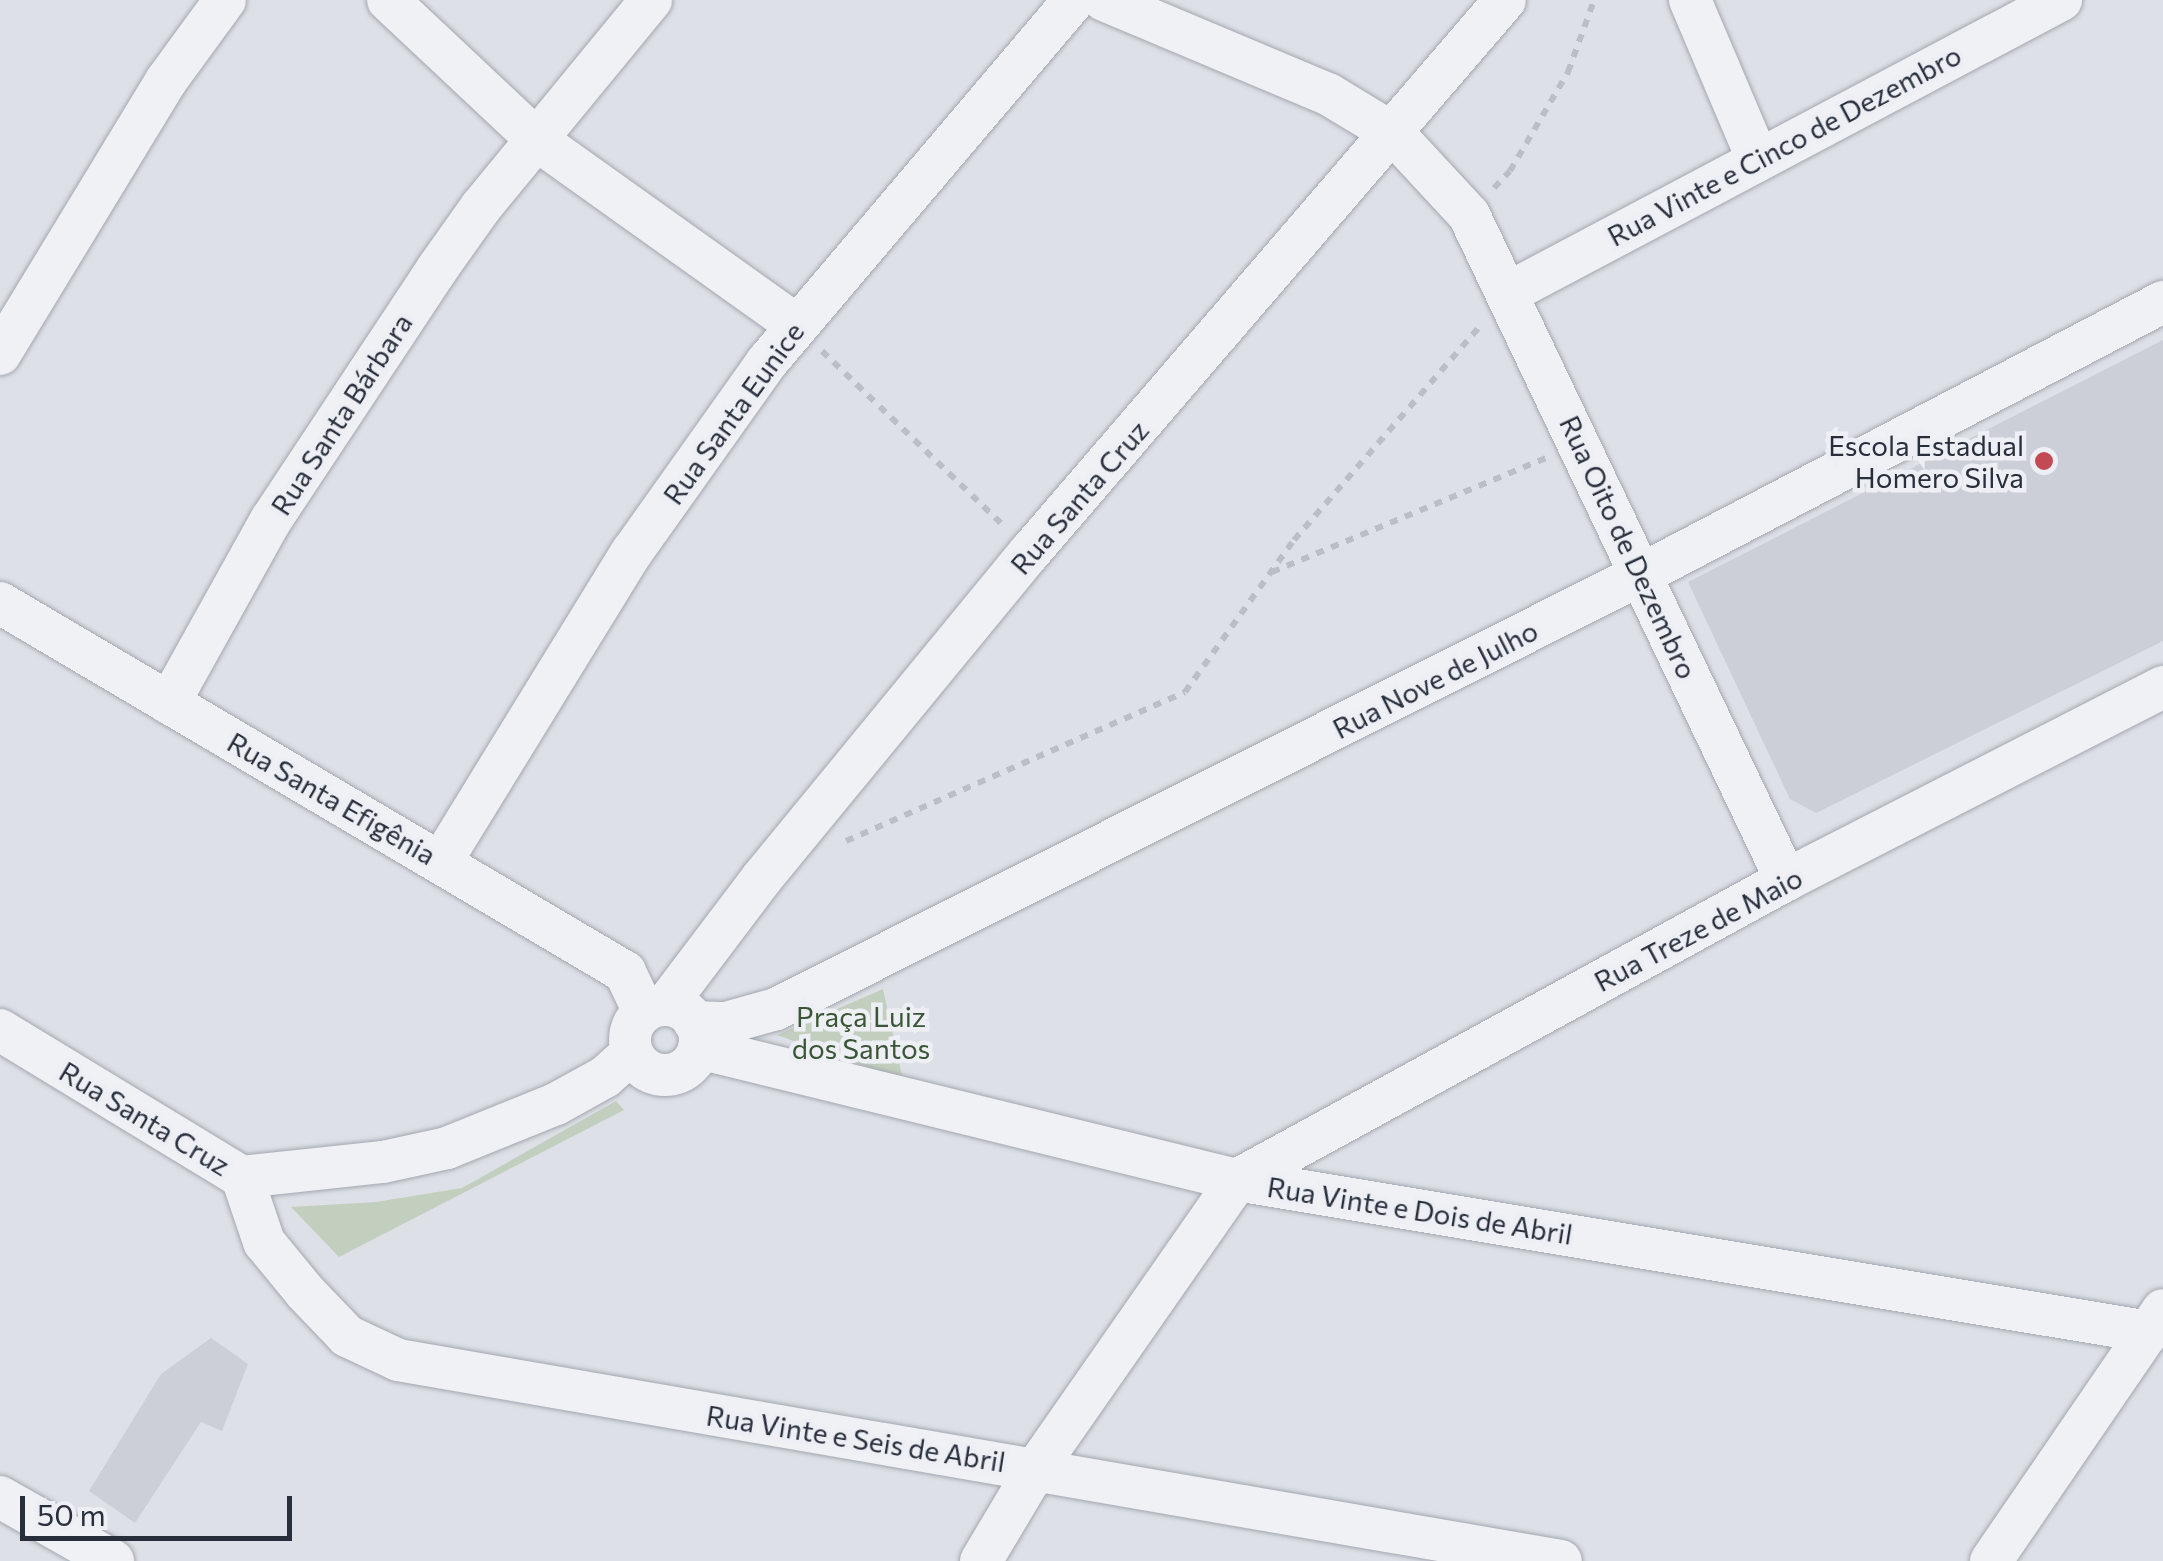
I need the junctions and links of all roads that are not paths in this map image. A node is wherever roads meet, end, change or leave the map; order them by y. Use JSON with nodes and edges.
{"nodes":[{"id":1,"x":225,"y":0,"type":"edge"},
{"id":2,"x":388,"y":0,"type":"edge"},
{"id":3,"x":651,"y":0,"type":"edge"},
{"id":4,"x":1074,"y":0,"type":"edge"},
{"id":5,"x":1104,"y":0,"type":"edge"},
{"id":6,"x":1505,"y":0,"type":"edge"},
{"id":7,"x":1690,"y":0,"type":"edge"},
{"id":8,"x":2061,"y":0,"type":"edge"},
{"id":9,"x":1394,"y":134,"type":"junction"},
{"id":10,"x":537,"y":140,"type":"junction"},
{"id":11,"x":1757,"y":158,"type":"junction"},
{"id":12,"x":1508,"y":293,"type":"junction"},
{"id":13,"x":2163,"y":302,"type":"edge"},
{"id":14,"x":796,"y":325,"type":"junction"},
{"id":15,"x":0,"y":354,"type":"edge"},
{"id":16,"x":1642,"y":574,"type":"junction"},
{"id":17,"x":0,"y":603,"type":"edge"},
{"id":18,"x":2163,"y":687,"type":"edge"},
{"id":19,"x":169,"y":703,"type":"junction"},
{"id":20,"x":441,"y":862,"type":"junction"},
{"id":21,"x":1786,"y":880,"type":"junction"},
{"id":22,"x":676,"y":1022,"type":"junction"},
{"id":23,"x":0,"y":1030,"type":"edge"},
{"id":24,"x":632,"y":1053,"type":"junction"},
{"id":25,"x":242,"y":1177,"type":"junction"},
{"id":26,"x":1237,"y":1180,"type":"junction"},
{"id":27,"x":2156,"y":1321,"type":"edge"},
{"id":28,"x":1037,"y":1467,"type":"junction"},
{"id":29,"x":0,"y":1497,"type":"edge"},
{"id":30,"x":113,"y":1561,"type":"edge"},
{"id":31,"x":982,"y":1561,"type":"edge"},
{"id":32,"x":1562,"y":1561,"type":"edge"},
{"id":33,"x":1991,"y":1561,"type":"edge"}],
"edges":[{"from":1,"to":15,"type":"street"},
{"from":2,"to":10,"type":"street"},
{"from":3,"to":10,"type":"street","name":"Rua Santa Bárbara"},
{"from":4,"to":14,"type":"street","name":"Rua Santa Eunice"},
{"from":5,"to":9,"type":"street","name":"Rua Oito de Dezembro"},
{"from":6,"to":9,"type":"street","name":"Rua Santa Cruz"},
{"from":7,"to":11,"type":"street"},
{"from":8,"to":11,"type":"street","name":"Rua Vinte e Cinco de Dezembro"},
{"from":9,"to":12,"type":"street","name":"Rua Oito de Dezembro"},
{"from":9,"to":22,"type":"street","name":"Rua Santa Cruz"},
{"from":10,"to":14,"type":"street"},
{"from":10,"to":19,"type":"street","name":"Rua Santa Bárbara"},
{"from":11,"to":12,"type":"street","name":"Rua Vinte e Cinco de Dezembro"},
{"from":12,"to":16,"type":"street","name":"Rua Oito de Dezembro"},
{"from":13,"to":16,"type":"street","name":"Rua Nove de Julho"},
{"from":14,"to":20,"type":"street","name":"Rua Santa Eunice"},
{"from":16,"to":21,"type":"street","name":"Rua Oito de Dezembro"},
{"from":16,"to":22,"type":"street","name":"Rua Nove de Julho"},
{"from":17,"to":19,"type":"street","name":"Rua Santa Efigênia"},
{"from":18,"to":21,"type":"street","name":"Rua Treze de Maio"},
{"from":19,"to":20,"type":"street","name":"Rua Santa Efigênia"},
{"from":20,"to":22,"type":"street","name":"Rua Santa Efigênia"},
{"from":21,"to":26,"type":"street","name":"Rua Treze de Maio"},
{"from":22,"to":24,"type":"street"},
{"from":22,"to":24,"type":"street"},
{"from":22,"to":26,"type":"street","name":"Rua Vinte e Dois de Abril"},
{"from":23,"to":25,"type":"street","name":"Rua Santa Cruz"},
{"from":24,"to":25,"type":"street","name":"Rua Santa Cruz"},
{"from":25,"to":28,"type":"street","name":"Rua Vinte e Seis de Abril"},
{"from":26,"to":27,"type":"street","name":"Rua Vinte e Dois de Abril"},
{"from":26,"to":28,"type":"street"},
{"from":27,"to":33,"type":"street"},
{"from":28,"to":31,"type":"street"},
{"from":28,"to":32,"type":"street","name":"Rua Vinte e Seis de Abril"},
{"from":29,"to":30,"type":"street"}]}
